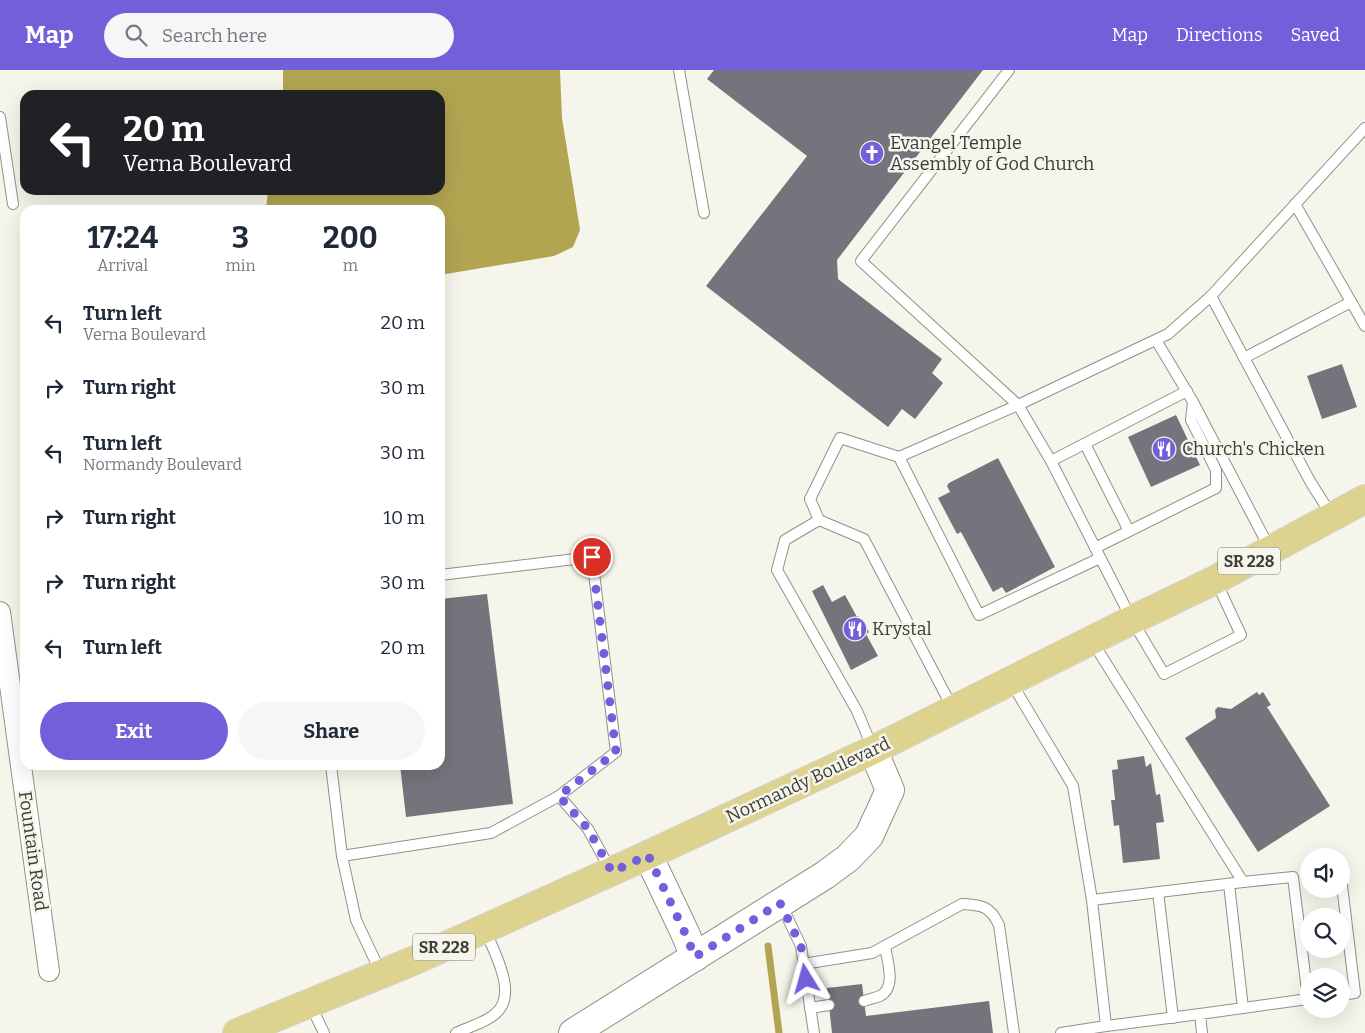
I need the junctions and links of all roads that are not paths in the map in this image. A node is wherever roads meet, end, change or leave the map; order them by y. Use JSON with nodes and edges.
{"nodes":[{"id":1,"x":679,"y":70,"type":"edge"},
{"id":2,"x":1009,"y":70,"type":"edge"},
{"id":3,"x":0,"y":117,"type":"edge"},
{"id":4,"x":1365,"y":128,"type":"edge"},
{"id":5,"x":13,"y":204,"type":"dead end"},
{"id":6,"x":1295,"y":204,"type":"junction"},
{"id":7,"x":704,"y":213,"type":"dead end"},
{"id":8,"x":1210,"y":296,"type":"junction"},
{"id":9,"x":1352,"y":302,"type":"junction"},
{"id":10,"x":1365,"y":326,"type":"edge"},
{"id":11,"x":1156,"y":340,"type":"junction"},
{"id":12,"x":1244,"y":358,"type":"junction"},
{"id":13,"x":1187,"y":391,"type":"junction"},
{"id":14,"x":1193,"y":402,"type":"junction"},
{"id":15,"x":1018,"y":405,"type":"junction"},
{"id":16,"x":1085,"y":444,"type":"junction"},
{"id":17,"x":899,"y":456,"type":"junction"},
{"id":18,"x":1050,"y":461,"type":"junction"},
{"id":19,"x":1365,"y":499,"type":"edge"},
{"id":20,"x":1332,"y":517,"type":"junction"},
{"id":21,"x":819,"y":520,"type":"junction"},
{"id":22,"x":1129,"y":531,"type":"junction"},
{"id":23,"x":1095,"y":548,"type":"junction"},
{"id":24,"x":1270,"y":550,"type":"junction"},
{"id":25,"x":1100,"y":558,"type":"junction"},
{"id":26,"x":445,"y":574,"type":"edge"},
{"id":27,"x":1215,"y":580,"type":"junction"},
{"id":28,"x":0,"y":612,"type":"edge"},
{"id":29,"x":1132,"y":620,"type":"junction"},
{"id":30,"x":1,"y":632,"type":"edge"},
{"id":31,"x":1091,"y":640,"type":"junction"},
{"id":32,"x":1010,"y":681,"type":"junction"},
{"id":33,"x":954,"y":710,"type":"junction"},
{"id":34,"x":873,"y":750,"type":"junction"},
{"id":35,"x":20,"y":766,"type":"edge"},
{"id":36,"x":21,"y":770,"type":"edge"},
{"id":37,"x":332,"y":770,"type":"edge"},
{"id":38,"x":559,"y":796,"type":"junction"},
{"id":39,"x":648,"y":855,"type":"junction"},
{"id":40,"x":342,"y":856,"type":"junction"},
{"id":41,"x":612,"y":872,"type":"junction"},
{"id":42,"x":1243,"y":882,"type":"junction"},
{"id":43,"x":1229,"y":884,"type":"junction"},
{"id":44,"x":1158,"y":892,"type":"junction"},
{"id":45,"x":1344,"y":898,"type":"edge"},
{"id":46,"x":1092,"y":900,"type":"junction"},
{"id":47,"x":780,"y":903,"type":"junction"},
{"id":48,"x":484,"y":929,"type":"junction"},
{"id":49,"x":885,"y":946,"type":"junction"},
{"id":50,"x":695,"y":957,"type":"junction"},
{"id":51,"x":803,"y":964,"type":"junction"},
{"id":52,"x":1304,"y":968,"type":"edge"},
{"id":53,"x":49,"y":971,"type":"dead end"},
{"id":54,"x":381,"y":974,"type":"junction"},
{"id":55,"x":1350,"y":994,"type":"edge"},
{"id":56,"x":1300,"y":1000,"type":"edge"},
{"id":57,"x":864,"y":1001,"type":"dead end"},
{"id":58,"x":310,"y":1003,"type":"junction"},
{"id":59,"x":829,"y":1005,"type":"dead end"},
{"id":60,"x":810,"y":1008,"type":"junction"},
{"id":61,"x":1242,"y":1008,"type":"junction"},
{"id":62,"x":1200,"y":1014,"type":"junction"},
{"id":63,"x":1173,"y":1018,"type":"junction"},
{"id":64,"x":1106,"y":1026,"type":"junction"},
{"id":65,"x":237,"y":1033,"type":"edge"},
{"id":66,"x":324,"y":1033,"type":"edge"},
{"id":67,"x":456,"y":1033,"type":"edge"},
{"id":68,"x":573,"y":1033,"type":"edge"},
{"id":69,"x":814,"y":1033,"type":"edge"},
{"id":70,"x":1014,"y":1033,"type":"edge"},
{"id":71,"x":1061,"y":1033,"type":"edge"},
{"id":72,"x":1202,"y":1033,"type":"edge"}],
"edges":[{"from":1,"to":7,"type":"lane"},
{"from":2,"to":15,"type":"lane"},
{"from":3,"to":5,"type":"lane"},
{"from":4,"to":6,"type":"lane"},
{"from":6,"to":8,"type":"lane"},
{"from":6,"to":9,"type":"lane"},
{"from":8,"to":11,"type":"lane"},
{"from":8,"to":12,"type":"lane"},
{"from":9,"to":10,"type":"lane"},
{"from":9,"to":12,"type":"lane"},
{"from":11,"to":13,"type":"lane"},
{"from":11,"to":15,"type":"lane"},
{"from":12,"to":20,"type":"lane"},
{"from":13,"to":14,"type":"lane"},
{"from":13,"to":16,"type":"lane"},
{"from":14,"to":22,"type":"lane"},
{"from":14,"to":24,"type":"lane"},
{"from":15,"to":17,"type":"lane"},
{"from":15,"to":18,"type":"lane"},
{"from":16,"to":18,"type":"lane"},
{"from":16,"to":22,"type":"lane"},
{"from":17,"to":21,"type":"lane"},
{"from":17,"to":25,"type":"lane"},
{"from":18,"to":23,"type":"lane"},
{"from":19,"to":20,"type":"main road","name":"Normandy Boulevard","number":"SR 228"},
{"from":20,"to":24,"type":"main road","name":"Normandy Boulevard","number":"SR 228"},
{"from":21,"to":33,"type":"lane"},
{"from":21,"to":34,"type":"lane"},
{"from":22,"to":23,"type":"lane"},
{"from":23,"to":25,"type":"lane"},
{"from":24,"to":27,"type":"main road","name":"Normandy Boulevard","number":"SR 228"},
{"from":25,"to":29,"type":"lane"},
{"from":26,"to":38,"type":"lane"},
{"from":27,"to":29,"type":"main road","name":"Normandy Boulevard","number":"SR 228"},
{"from":27,"to":29,"type":"lane"},
{"from":28,"to":30,"type":"street","name":"Fountain Road"},
{"from":29,"to":31,"type":"main road","name":"Normandy Boulevard","number":"SR 228"},
{"from":30,"to":35,"type":"street","name":"Fountain Road"},
{"from":31,"to":32,"type":"main road","name":"Normandy Boulevard","number":"SR 228"},
{"from":31,"to":42,"type":"lane"},
{"from":32,"to":33,"type":"main road","name":"Normandy Boulevard","number":"SR 228"},
{"from":32,"to":46,"type":"lane"},
{"from":33,"to":34,"type":"main road","name":"Normandy Boulevard","number":"SR 228"},
{"from":34,"to":39,"type":"main road","name":"Normandy Boulevard","number":"SR 228"},
{"from":34,"to":47,"type":"street"},
{"from":36,"to":53,"type":"street","name":"Fountain Road"},
{"from":37,"to":40,"type":"lane"},
{"from":38,"to":40,"type":"lane"},
{"from":38,"to":41,"type":"lane"},
{"from":39,"to":41,"type":"main road","name":"Normandy Boulevard","number":"SR 228"},
{"from":39,"to":50,"type":"street"},
{"from":40,"to":54,"type":"lane"},
{"from":41,"to":48,"type":"main road","name":"Normandy Boulevard","number":"SR 228"},
{"from":42,"to":43,"type":"lane"},
{"from":42,"to":52,"type":"lane"},
{"from":43,"to":44,"type":"lane"},
{"from":43,"to":61,"type":"lane"},
{"from":44,"to":46,"type":"lane"},
{"from":44,"to":63,"type":"lane"},
{"from":45,"to":55,"type":"lane"},
{"from":46,"to":64,"type":"lane"},
{"from":47,"to":50,"type":"street"},
{"from":47,"to":51,"type":"lane"},
{"from":48,"to":54,"type":"main road","name":"Normandy Boulevard","number":"SR 228"},
{"from":48,"to":67,"type":"lane"},
{"from":49,"to":51,"type":"lane"},
{"from":49,"to":57,"type":"lane"},
{"from":49,"to":70,"type":"lane"},
{"from":50,"to":68,"type":"street"},
{"from":51,"to":60,"type":"lane"},
{"from":54,"to":58,"type":"main road","name":"Normandy Boulevard","number":"SR 228"},
{"from":56,"to":61,"type":"lane"},
{"from":58,"to":65,"type":"main road","name":"Normandy Boulevard","number":"SR 228"},
{"from":58,"to":66,"type":"lane"},
{"from":59,"to":60,"type":"lane"},
{"from":60,"to":69,"type":"lane"},
{"from":61,"to":62,"type":"lane"},
{"from":62,"to":63,"type":"lane"},
{"from":62,"to":72,"type":"lane"},
{"from":63,"to":64,"type":"lane"},
{"from":64,"to":71,"type":"lane"}]}
